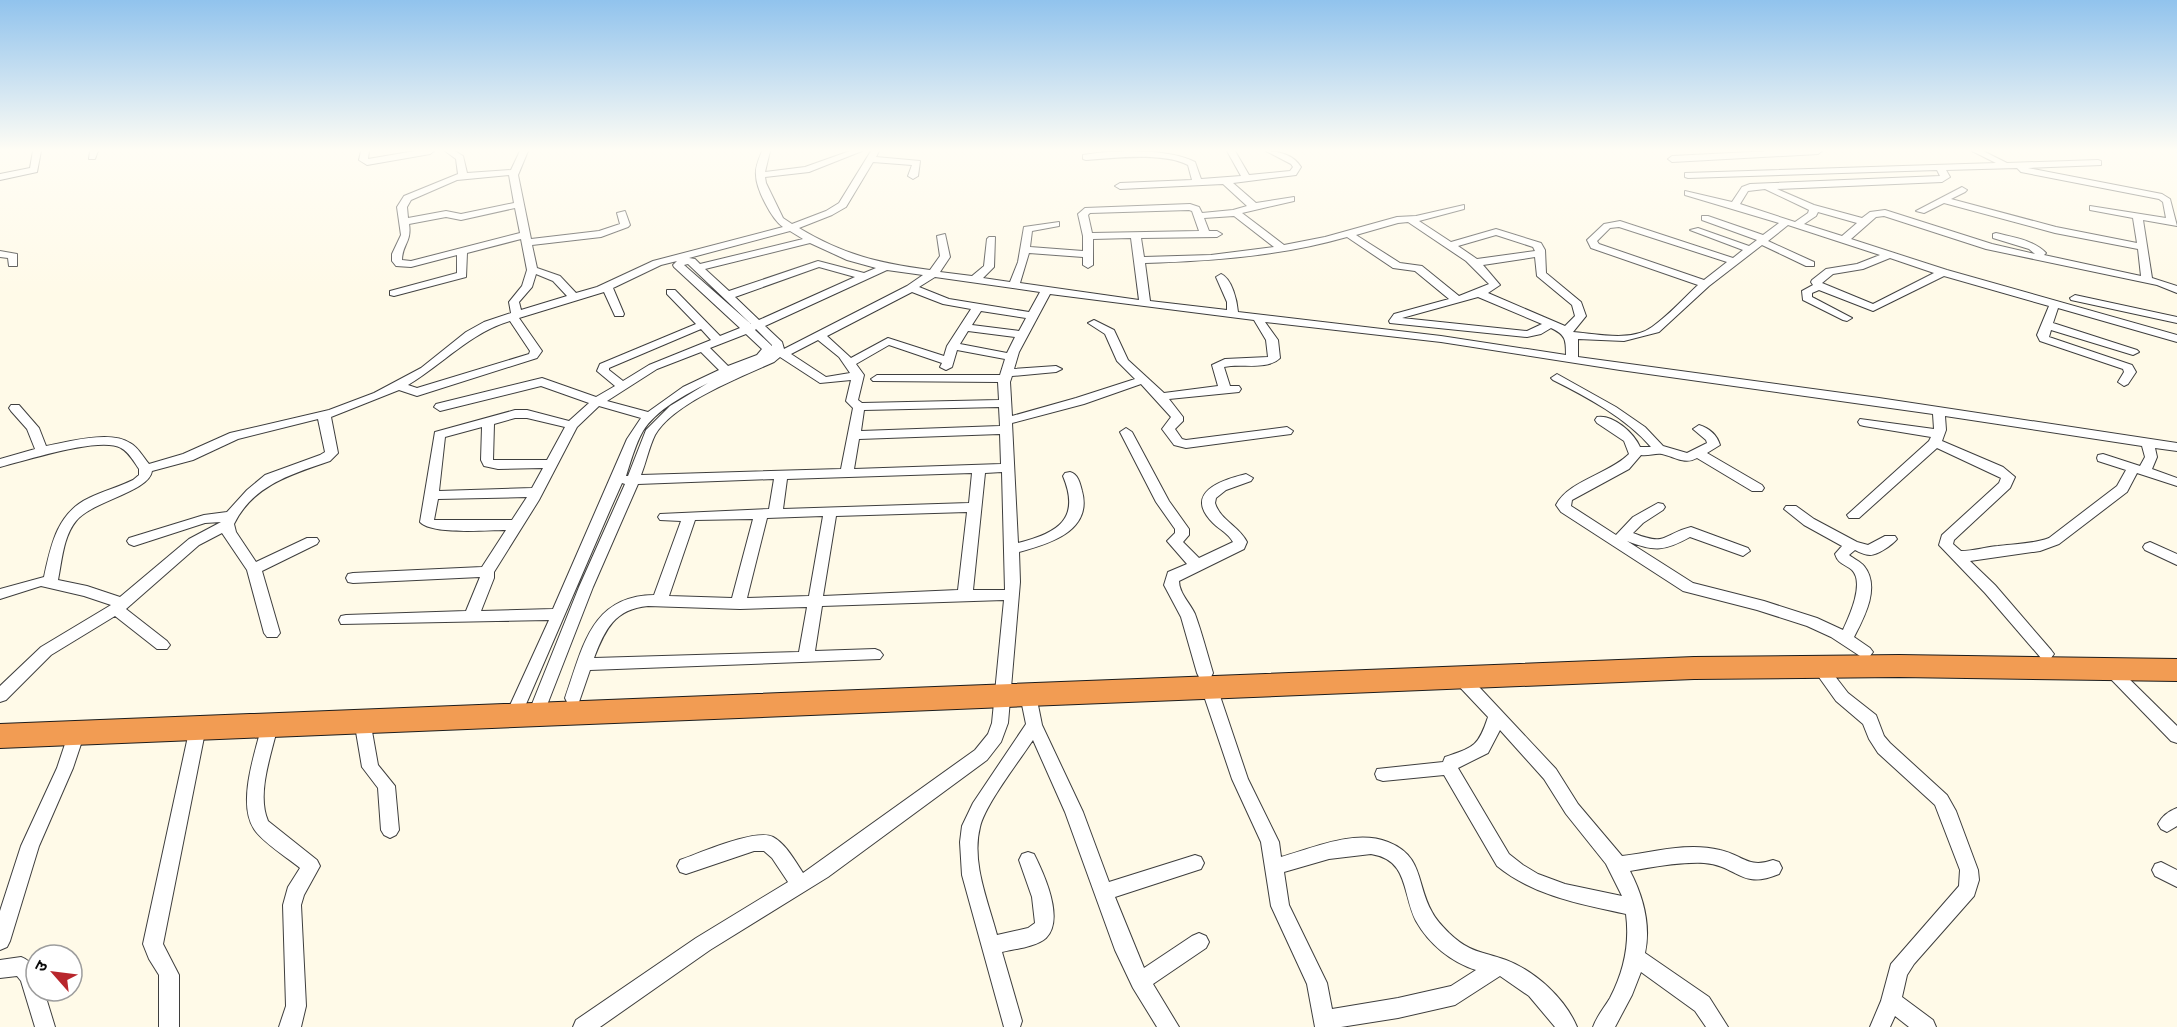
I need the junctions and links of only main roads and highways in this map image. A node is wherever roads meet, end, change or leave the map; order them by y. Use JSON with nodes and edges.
{"nodes":[{"id":1,"x":2177,"y":657,"type":"edge"},
{"id":2,"x":2177,"y":670,"type":"edge"},
{"id":3,"x":1207,"y":680,"type":"junction"},
{"id":4,"x":1012,"y":691,"type":"junction"},
{"id":5,"x":528,"y":707,"type":"junction"},
{"id":6,"x":0,"y":719,"type":"edge"},
{"id":7,"x":0,"y":736,"type":"edge"}],
"edges":[{"from":1,"to":3,"type":"highway"},
{"from":2,"to":3,"type":"highway"},
{"from":3,"to":4,"type":"highway"},
{"from":4,"to":5,"type":"highway"},
{"from":4,"to":5,"type":"highway"},
{"from":5,"to":6,"type":"highway"},
{"from":5,"to":7,"type":"highway"}]}
